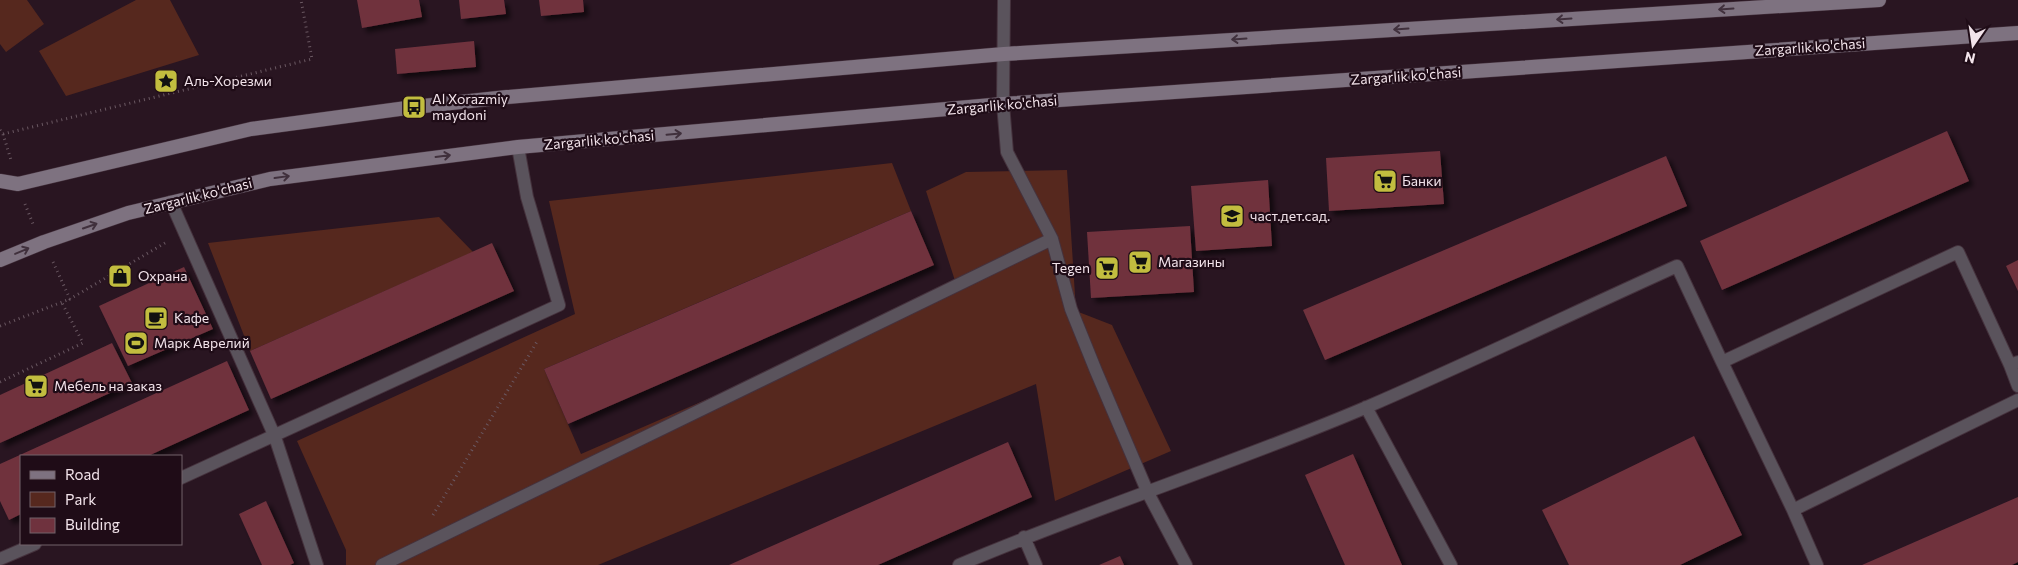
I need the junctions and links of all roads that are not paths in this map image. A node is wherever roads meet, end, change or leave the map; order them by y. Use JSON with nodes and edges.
{"nodes":[{"id":1,"x":1004,"y":0,"type":"edge"},
{"id":2,"x":1879,"y":0,"type":"edge"},
{"id":3,"x":2018,"y":33,"type":"edge"},
{"id":4,"x":1004,"y":54,"type":"junction"},
{"id":5,"x":1004,"y":104,"type":"junction"},
{"id":6,"x":518,"y":147,"type":"junction"},
{"id":7,"x":0,"y":182,"type":"edge"},
{"id":8,"x":171,"y":202,"type":"junction"},
{"id":9,"x":1052,"y":239,"type":"junction"},
{"id":10,"x":0,"y":260,"type":"edge"},
{"id":11,"x":1722,"y":362,"type":"junction"},
{"id":12,"x":2014,"y":363,"type":"edge"},
{"id":13,"x":2018,"y":386,"type":"edge"},
{"id":14,"x":2018,"y":400,"type":"edge"},
{"id":15,"x":1366,"y":407,"type":"junction"},
{"id":16,"x":275,"y":437,"type":"junction"},
{"id":17,"x":182,"y":478,"type":"edge"},
{"id":18,"x":1148,"y":493,"type":"junction"},
{"id":19,"x":1793,"y":510,"type":"junction"},
{"id":20,"x":1024,"y":537,"type":"junction"},
{"id":21,"x":33,"y":545,"type":"edge"},
{"id":22,"x":0,"y":560,"type":"edge"},
{"id":23,"x":318,"y":565,"type":"edge"},
{"id":24,"x":382,"y":565,"type":"edge"},
{"id":25,"x":958,"y":565,"type":"edge"},
{"id":26,"x":1036,"y":565,"type":"edge"},
{"id":27,"x":1186,"y":565,"type":"edge"},
{"id":28,"x":1451,"y":565,"type":"edge"},
{"id":29,"x":1817,"y":565,"type":"edge"}],
"edges":[{"from":1,"to":4,"type":"lane"},
{"from":2,"to":4,"type":"main road","one_way":true},
{"from":3,"to":5,"type":"main road","name":"Zargarlik ko'chasi"},
{"from":4,"to":5,"type":"lane"},
{"from":4,"to":7,"type":"main road"},
{"from":6,"to":5,"type":"main road","name":"Zargarlik ko'chasi","one_way":true},
{"from":5,"to":9,"type":"lane"},
{"from":8,"to":6,"type":"main road","name":"Zargarlik ko'chasi","one_way":true},
{"from":6,"to":16,"type":"lane"},
{"from":10,"to":8,"type":"main road","name":"Zargarlik ko'chasi","one_way":true},
{"from":8,"to":16,"type":"lane"},
{"from":9,"to":18,"type":"lane"},
{"from":9,"to":24,"type":"lane"},
{"from":11,"to":12,"type":"lane"},
{"from":11,"to":15,"type":"lane"},
{"from":11,"to":19,"type":"lane"},
{"from":12,"to":13,"type":"lane"},
{"from":14,"to":19,"type":"lane"},
{"from":15,"to":18,"type":"lane"},
{"from":15,"to":28,"type":"lane"},
{"from":16,"to":17,"type":"lane"},
{"from":16,"to":23,"type":"lane"},
{"from":18,"to":20,"type":"lane"},
{"from":18,"to":27,"type":"lane"},
{"from":19,"to":29,"type":"lane"},
{"from":20,"to":25,"type":"lane"},
{"from":20,"to":26,"type":"lane"},
{"from":21,"to":22,"type":"lane"}]}
